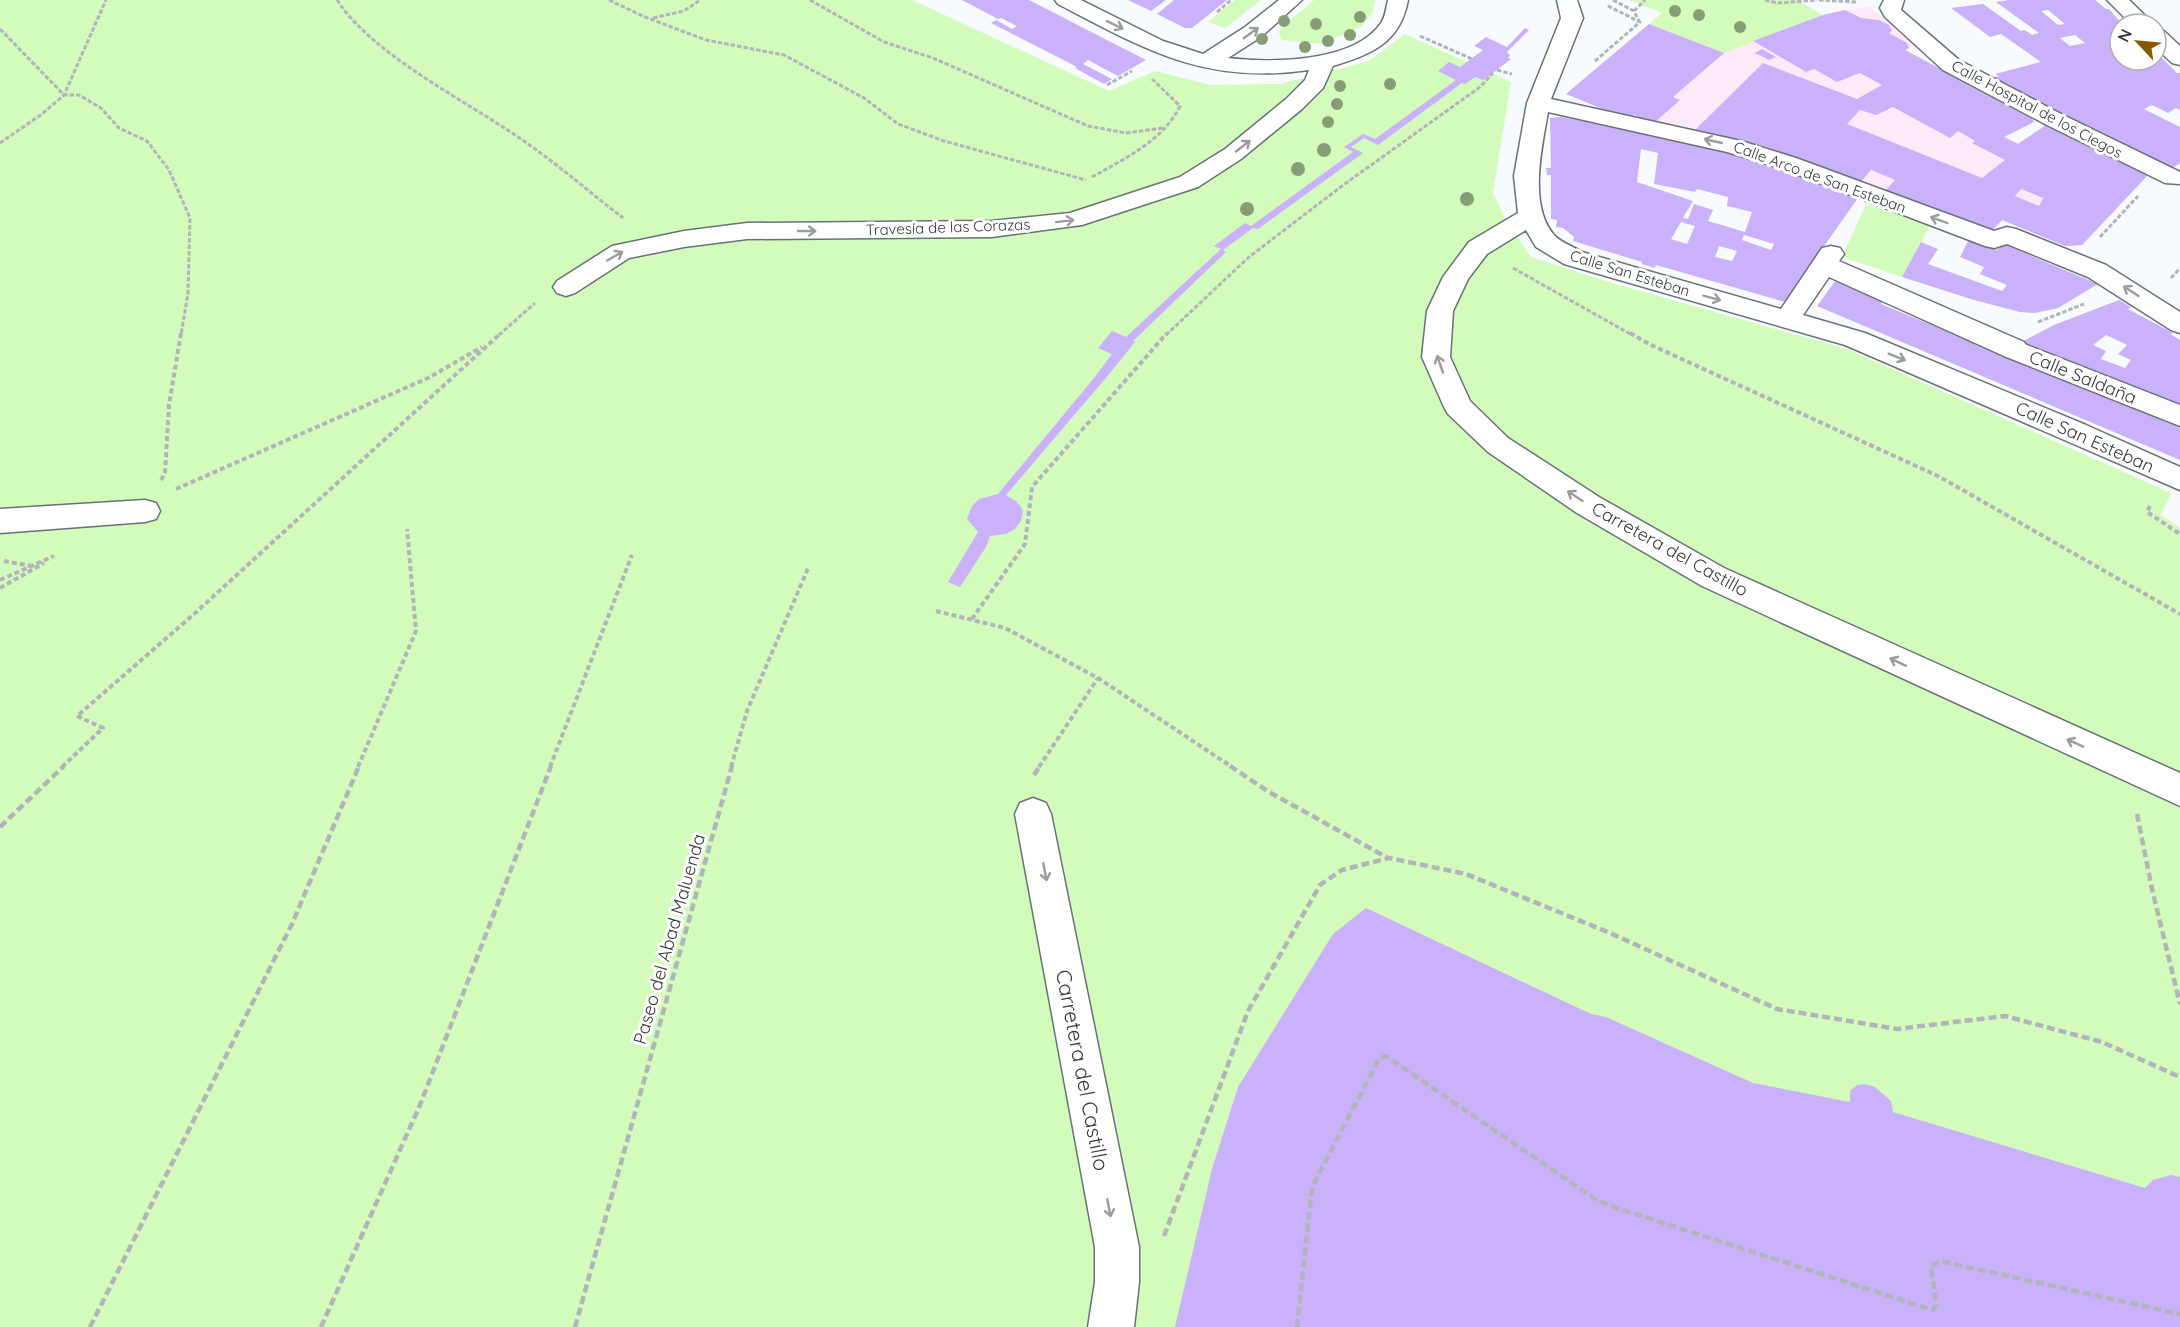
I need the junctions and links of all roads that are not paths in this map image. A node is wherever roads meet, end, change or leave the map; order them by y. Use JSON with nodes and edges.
{"nodes":[{"id":1,"x":1065,"y":0,"type":"edge"},
{"id":2,"x":1292,"y":0,"type":"edge"},
{"id":3,"x":1398,"y":0,"type":"edge"},
{"id":4,"x":1567,"y":0,"type":"edge"},
{"id":5,"x":1894,"y":0,"type":"edge"},
{"id":6,"x":2117,"y":0,"type":"edge"},
{"id":7,"x":2130,"y":12,"type":"edge"},
{"id":8,"x":2168,"y":47,"type":"edge"},
{"id":9,"x":2180,"y":58,"type":"edge"},
{"id":10,"x":1208,"y":61,"type":"junction"},
{"id":11,"x":1324,"y":62,"type":"junction"},
{"id":12,"x":1538,"y":103,"type":"junction"},
{"id":13,"x":2177,"y":179,"type":"edge"},
{"id":14,"x":1531,"y":216,"type":"junction"},
{"id":15,"x":566,"y":287,"type":"dead end"},
{"id":16,"x":1788,"y":318,"type":"junction"},
{"id":17,"x":2180,"y":324,"type":"edge"},
{"id":18,"x":2180,"y":416,"type":"edge"},
{"id":19,"x":2180,"y":479,"type":"edge"},
{"id":20,"x":146,"y":506,"type":"road end"},
{"id":21,"x":0,"y":521,"type":"edge"},
{"id":22,"x":2180,"y":790,"type":"edge"},
{"id":23,"x":1032,"y":798,"type":"road end"},
{"id":24,"x":1111,"y":1327,"type":"edge"}],
"edges":[{"from":1,"to":10,"type":"street","one_way":true},
{"from":10,"to":2,"type":"street","one_way":true},
{"from":3,"to":11,"type":"street"},
{"from":4,"to":12,"type":"street","name":"Calle San Esteban"},
{"from":5,"to":13,"type":"street","name":"Calle Hospital de los Ciegos"},
{"from":6,"to":7,"type":"street"},
{"from":8,"to":9,"type":"street"},
{"from":10,"to":11,"type":"street"},
{"from":15,"to":11,"type":"street","name":"Travesía de las Corazas","one_way":true},
{"from":12,"to":14,"type":"street","name":"Calle San Esteban"},
{"from":17,"to":12,"type":"street","name":"Calle Arco de San Esteban","one_way":true},
{"from":14,"to":16,"type":"street","name":"Calle San Esteban","one_way":true},
{"from":22,"to":14,"type":"street","name":"Carretera del Castillo","one_way":true},
{"from":16,"to":18,"type":"street","name":"Calle Saldaña"},
{"from":16,"to":19,"type":"street","name":"Calle San Esteban","one_way":true},
{"from":20,"to":21,"type":"street"},
{"from":23,"to":24,"type":"street","name":"Carretera del Castillo","one_way":true}]}
